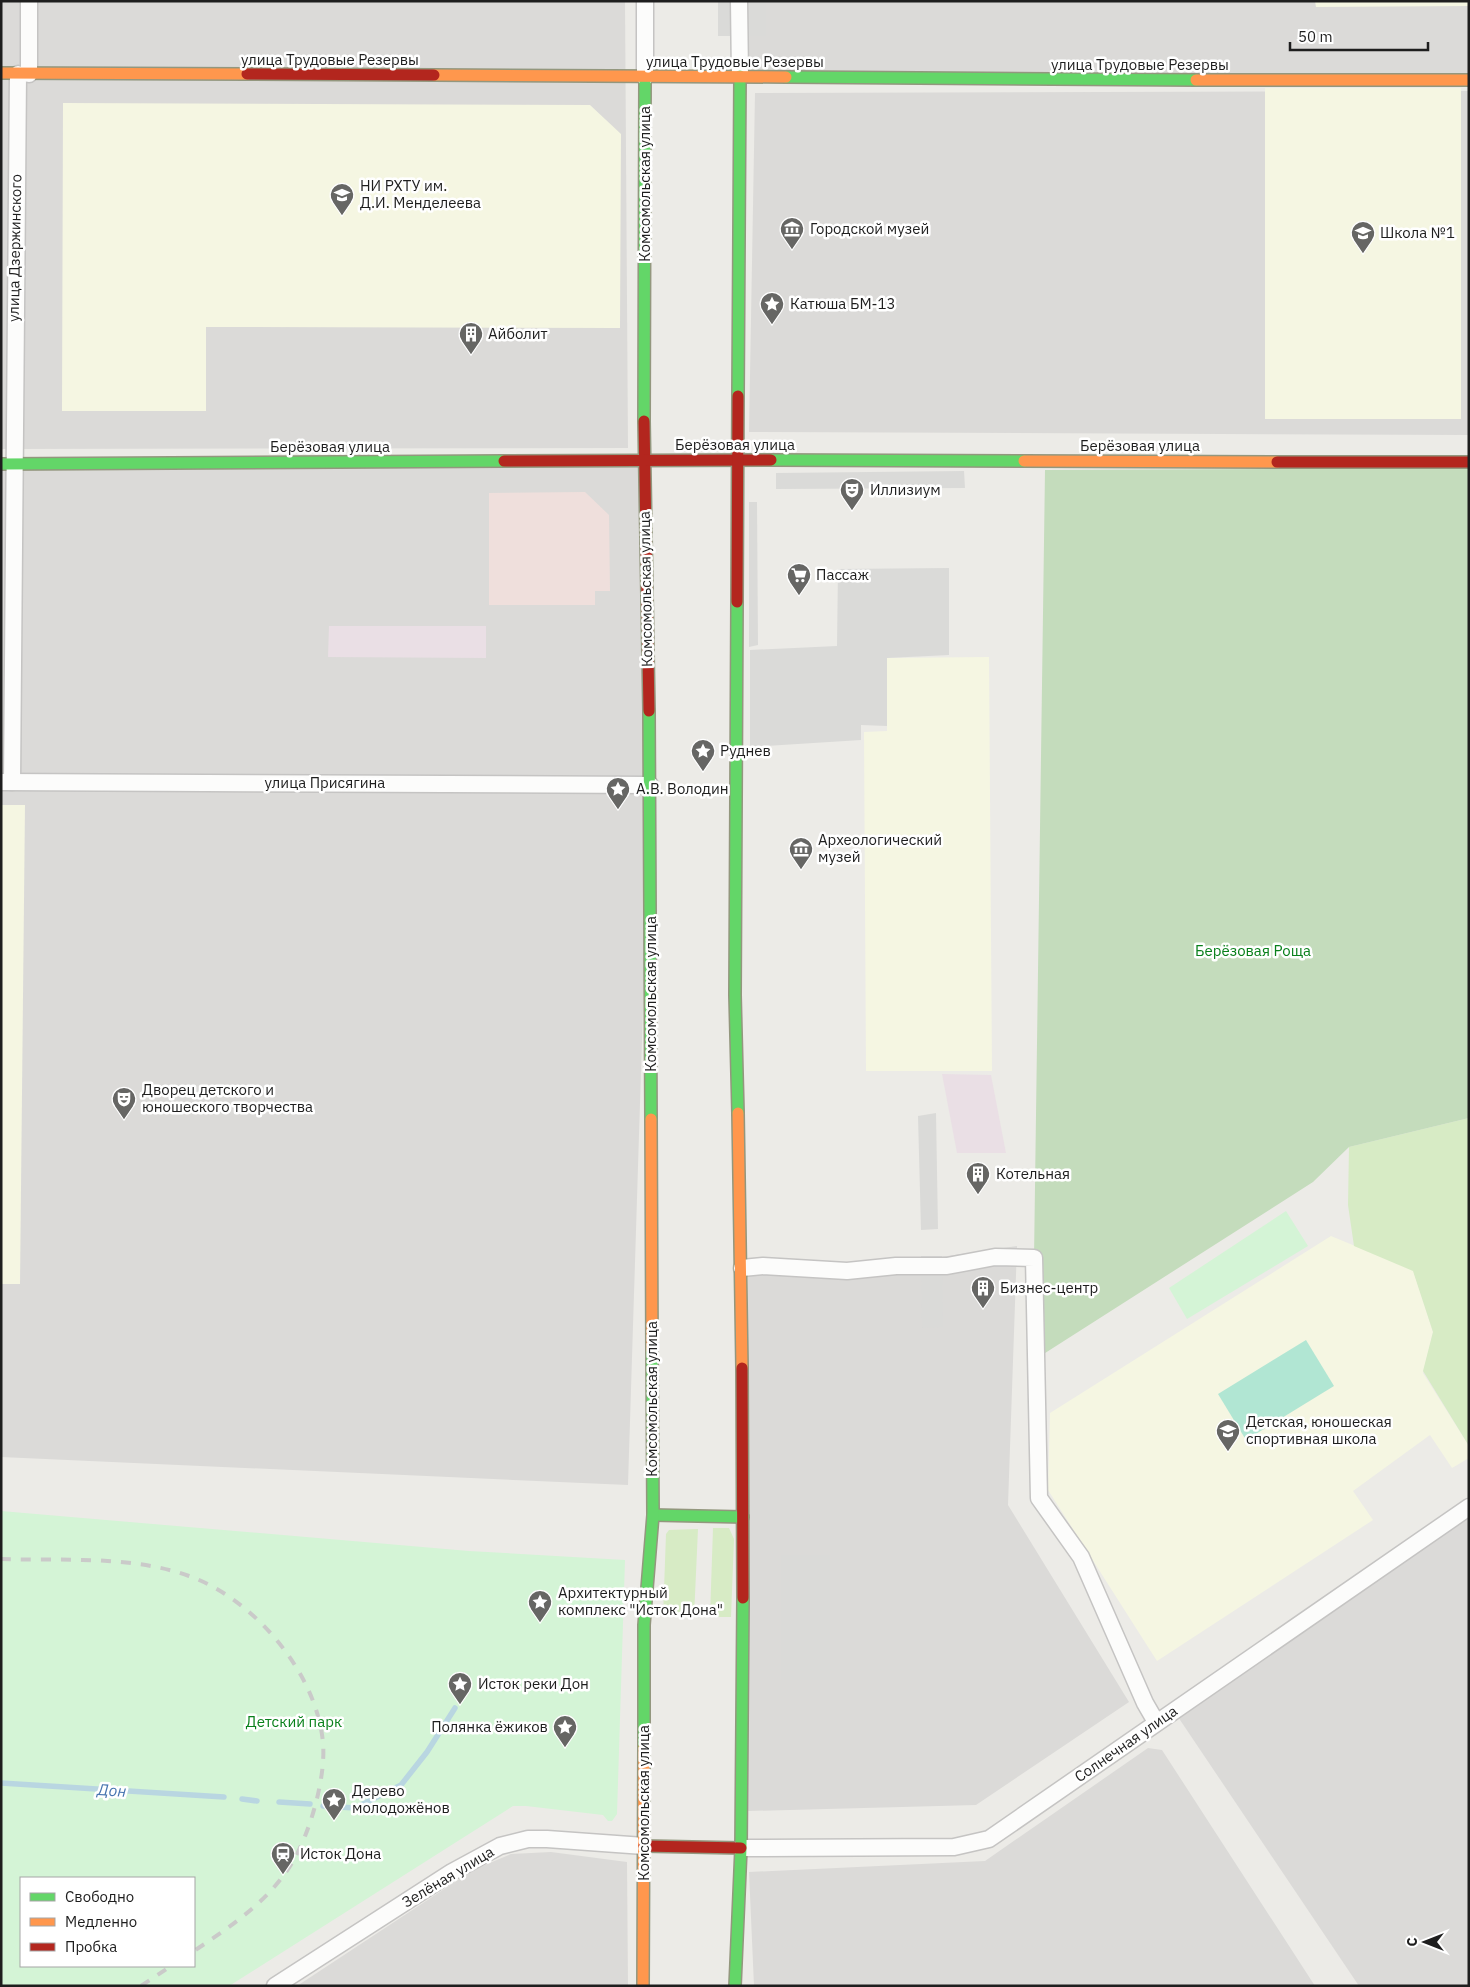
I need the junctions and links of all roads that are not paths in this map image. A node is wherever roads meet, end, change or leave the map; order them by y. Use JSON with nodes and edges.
{"nodes":[{"id":1,"x":30,"y":1,"type":"edge"},
{"id":2,"x":645,"y":1,"type":"edge"},
{"id":3,"x":739,"y":1,"type":"edge"},
{"id":4,"x":16,"y":74,"type":"edge"},
{"id":5,"x":740,"y":76,"type":"junction"},
{"id":6,"x":645,"y":77,"type":"junction"},
{"id":7,"x":1469,"y":80,"type":"edge"},
{"id":8,"x":736,"y":460,"type":"junction"},
{"id":9,"x":644,"y":461,"type":"junction"},
{"id":10,"x":1469,"y":462,"type":"edge"},
{"id":11,"x":7,"y":464,"type":"edge"},
{"id":12,"x":7,"y":782,"type":"edge"},
{"id":13,"x":650,"y":785,"type":"junction"},
{"id":14,"x":742,"y":1268,"type":"junction"},
{"id":15,"x":1469,"y":1507,"type":"edge"},
{"id":16,"x":653,"y":1515,"type":"junction"},
{"id":17,"x":743,"y":1516,"type":"junction"},
{"id":18,"x":1156,"y":1722,"type":"junction"},
{"id":19,"x":644,"y":1846,"type":"junction"},
{"id":20,"x":741,"y":1848,"type":"junction"},
{"id":21,"x":275,"y":1986,"type":"edge"},
{"id":22,"x":643,"y":1986,"type":"edge"},
{"id":23,"x":734,"y":1986,"type":"edge"}],
"edges":[{"from":1,"to":4,"type":"street","name":"улица Дзержинского"},
{"from":2,"to":6,"type":"street","name":"Комсомольская улица"},
{"from":3,"to":5,"type":"street"},
{"from":4,"to":6,"type":"main road","name":"улица Трудовые Резервы"},
{"from":4,"to":11,"type":"street","name":"улица Дзержинского"},
{"from":5,"to":6,"type":"main road","name":"улица Трудовые Резервы"},
{"from":5,"to":7,"type":"main road","name":"улица Трудовые Резервы"},
{"from":5,"to":8,"type":"main road"},
{"from":6,"to":9,"type":"main road","name":"Комсомольская улица"},
{"from":8,"to":9,"type":"main road","name":"Берёзовая улица"},
{"from":8,"to":10,"type":"main road","name":"Берёзовая улица"},
{"from":8,"to":14,"type":"main road"},
{"from":9,"to":11,"type":"main road","name":"Берёзовая улица"},
{"from":9,"to":13,"type":"main road","name":"Комсомольская улица"},
{"from":11,"to":12,"type":"street","name":"улица Дзержинского"},
{"from":12,"to":13,"type":"street","name":"улица Присягина"},
{"from":13,"to":16,"type":"main road","name":"Комсомольская улица"},
{"from":14,"to":17,"type":"main road"},
{"from":14,"to":18,"type":"street"},
{"from":15,"to":18,"type":"street","name":"Солнечная улица"},
{"from":16,"to":17,"type":"main road"},
{"from":16,"to":19,"type":"main road","name":"Комсомольская улица"},
{"from":17,"to":20,"type":"main road"},
{"from":18,"to":20,"type":"street","name":"Солнечная улица"},
{"from":19,"to":20,"type":"main road"},
{"from":19,"to":21,"type":"street","name":"Зелёная улица"},
{"from":19,"to":22,"type":"main road","name":"Комсомольская улица"},
{"from":20,"to":23,"type":"main road"}]}
